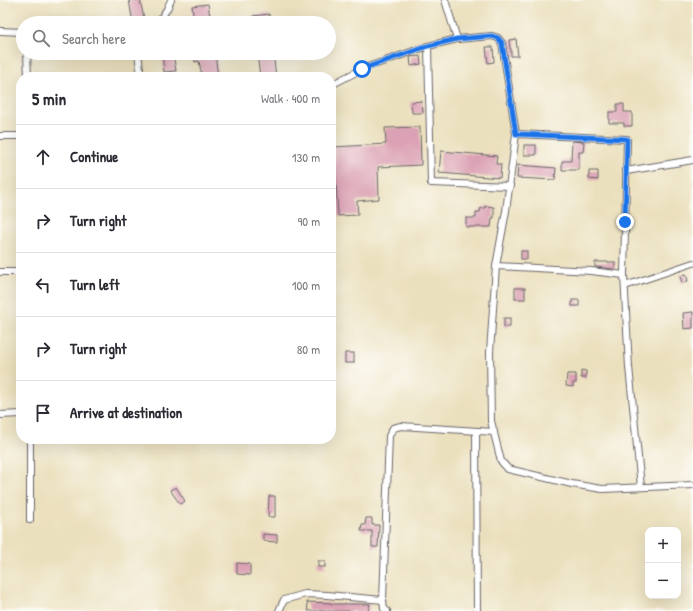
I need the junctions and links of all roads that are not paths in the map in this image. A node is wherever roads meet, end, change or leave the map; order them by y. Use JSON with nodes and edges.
{"nodes":[{"id":1,"x":171,"y":0,"type":"edge"},
{"id":2,"x":445,"y":0,"type":"edge"},
{"id":3,"x":162,"y":16,"type":"edge"},
{"id":4,"x":0,"y":31,"type":"edge"},
{"id":5,"x":16,"y":32,"type":"edge"},
{"id":6,"x":457,"y":39,"type":"junction"},
{"id":7,"x":428,"y":46,"type":"junction"},
{"id":8,"x":27,"y":60,"type":"edge"},
{"id":9,"x":139,"y":60,"type":"edge"},
{"id":10,"x":28,"y":72,"type":"edge"},
{"id":11,"x":140,"y":72,"type":"edge"},
{"id":12,"x":336,"y":82,"type":"edge"},
{"id":13,"x":516,"y":134,"type":"junction"},
{"id":14,"x":0,"y":136,"type":"edge"},
{"id":15,"x":16,"y":136,"type":"edge"},
{"id":16,"x":693,"y":160,"type":"edge"},
{"id":17,"x":626,"y":171,"type":"junction"},
{"id":18,"x":510,"y":186,"type":"junction"},
{"id":19,"x":693,"y":263,"type":"edge"},
{"id":20,"x":496,"y":266,"type":"junction"},
{"id":21,"x":0,"y":272,"type":"edge"},
{"id":22,"x":16,"y":272,"type":"edge"},
{"id":23,"x":624,"y":275,"type":"junction"},
{"id":24,"x":625,"y":286,"type":"junction"},
{"id":25,"x":16,"y":414,"type":"edge"},
{"id":26,"x":0,"y":415,"type":"edge"},
{"id":27,"x":476,"y":430,"type":"junction"},
{"id":28,"x":494,"y":432,"type":"junction"},
{"id":29,"x":30,"y":444,"type":"edge"},
{"id":30,"x":693,"y":485,"type":"edge"},
{"id":31,"x":641,"y":487,"type":"junction"},
{"id":32,"x":30,"y":520,"type":"dead end"},
{"id":33,"x":383,"y":600,"type":"junction"},
{"id":34,"x":279,"y":611,"type":"edge"},
{"id":35,"x":387,"y":611,"type":"edge"},
{"id":36,"x":477,"y":611,"type":"edge"}],
"edges":[{"from":1,"to":3,"type":"street"},
{"from":2,"to":6,"type":"street"},
{"from":4,"to":5,"type":"street"},
{"from":6,"to":7,"type":"street"},
{"from":6,"to":13,"type":"street"},
{"from":7,"to":12,"type":"street"},
{"from":7,"to":18,"type":"street"},
{"from":8,"to":10,"type":"street"},
{"from":9,"to":11,"type":"street"},
{"from":13,"to":17,"type":"street"},
{"from":13,"to":18,"type":"street"},
{"from":14,"to":15,"type":"street"},
{"from":16,"to":17,"type":"street"},
{"from":17,"to":23,"type":"street"},
{"from":18,"to":20,"type":"street"},
{"from":19,"to":24,"type":"street"},
{"from":20,"to":23,"type":"street"},
{"from":20,"to":28,"type":"street"},
{"from":21,"to":22,"type":"street"},
{"from":23,"to":24,"type":"street"},
{"from":24,"to":31,"type":"street"},
{"from":25,"to":26,"type":"street"},
{"from":27,"to":28,"type":"street"},
{"from":27,"to":33,"type":"street"},
{"from":27,"to":36,"type":"street"},
{"from":28,"to":31,"type":"street"},
{"from":29,"to":32,"type":"street"},
{"from":30,"to":31,"type":"street"},
{"from":33,"to":34,"type":"street"},
{"from":33,"to":35,"type":"street"}]}
